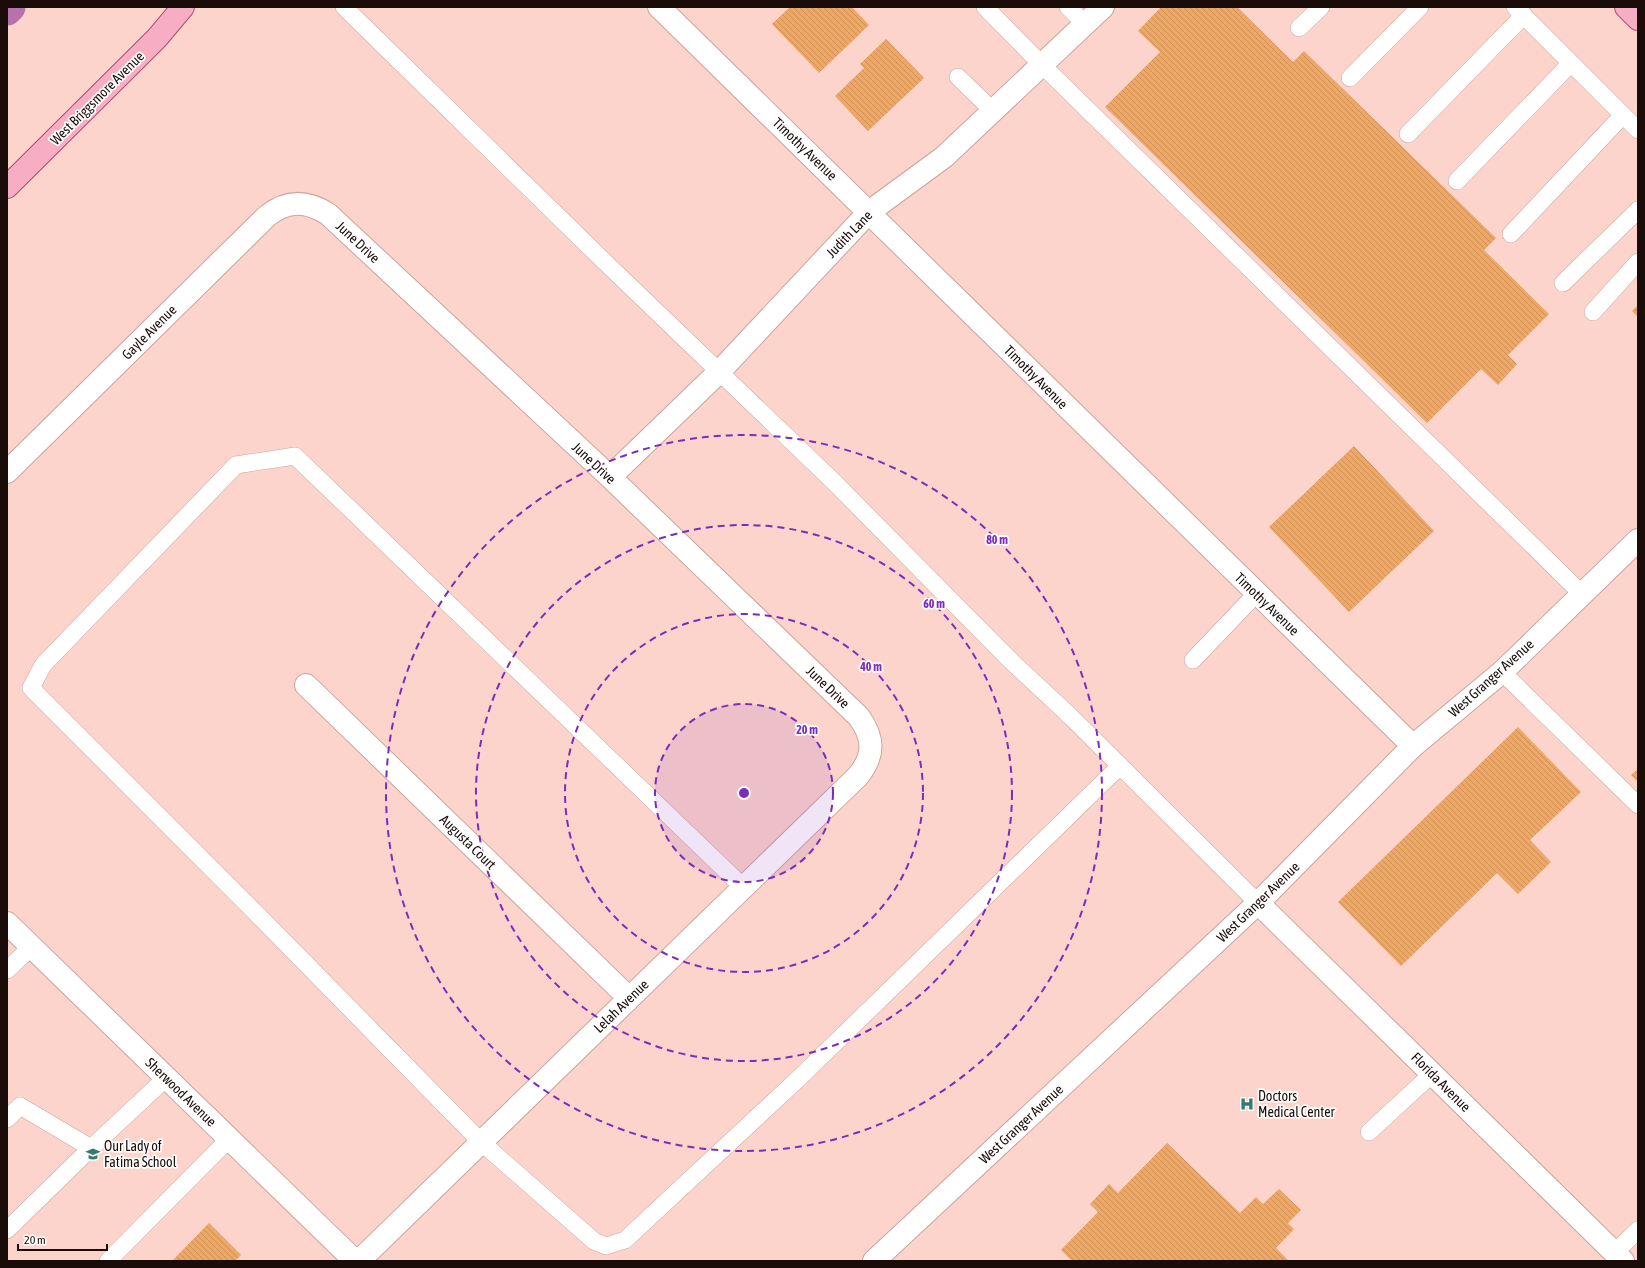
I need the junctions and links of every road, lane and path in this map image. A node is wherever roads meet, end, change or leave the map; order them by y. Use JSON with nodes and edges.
{"nodes":[{"id":1,"x":183,"y":7,"type":"edge"},
{"id":2,"x":344,"y":7,"type":"edge"},
{"id":3,"x":659,"y":7,"type":"edge"},
{"id":4,"x":985,"y":7,"type":"edge"},
{"id":5,"x":1068,"y":7,"type":"edge"},
{"id":6,"x":1103,"y":7,"type":"edge"},
{"id":7,"x":1320,"y":7,"type":"edge"},
{"id":8,"x":1420,"y":7,"type":"edge"},
{"id":9,"x":1626,"y":7,"type":"edge"},
{"id":10,"x":1519,"y":11,"type":"edge"},
{"id":11,"x":1638,"y":19,"type":"edge"},
{"id":12,"x":1085,"y":24,"type":"junction"},
{"id":13,"x":1299,"y":28,"type":"dead end"},
{"id":14,"x":1571,"y":63,"type":"junction"},
{"id":15,"x":1042,"y":65,"type":"junction"},
{"id":16,"x":958,"y":77,"type":"dead end"},
{"id":17,"x":1350,"y":78,"type":"dead end"},
{"id":18,"x":993,"y":111,"type":"junction"},
{"id":19,"x":1623,"y":115,"type":"junction"},
{"id":20,"x":1638,"y":130,"type":"edge"},
{"id":21,"x":1408,"y":134,"type":"dead end"},
{"id":22,"x":1457,"y":181,"type":"dead end"},
{"id":23,"x":7,"y":187,"type":"edge"},
{"id":24,"x":297,"y":202,"type":"joint"},
{"id":25,"x":1638,"y":210,"type":"edge"},
{"id":26,"x":869,"y":212,"type":"junction"},
{"id":27,"x":1512,"y":234,"type":"dead end"},
{"id":28,"x":1638,"y":262,"type":"edge"},
{"id":29,"x":1563,"y":283,"type":"dead end"},
{"id":30,"x":1592,"y":312,"type":"dead end"},
{"id":31,"x":720,"y":371,"type":"junction"},
{"id":32,"x":7,"y":472,"type":"edge"},
{"id":33,"x":610,"y":477,"type":"junction"},
{"id":34,"x":1638,"y":540,"type":"edge"},
{"id":35,"x":1256,"y":594,"type":"junction"},
{"id":36,"x":1582,"y":594,"type":"junction"},
{"id":37,"x":1193,"y":660,"type":"dead end"},
{"id":38,"x":1502,"y":672,"type":"junction"},
{"id":39,"x":306,"y":685,"type":"dead end"},
{"id":40,"x":871,"y":746,"type":"joint"},
{"id":41,"x":1413,"y":746,"type":"junction"},
{"id":42,"x":1120,"y":766,"type":"junction"},
{"id":43,"x":1638,"y":805,"type":"edge"},
{"id":44,"x":743,"y":887,"type":"junction"},
{"id":45,"x":1258,"y":903,"type":"junction"},
{"id":46,"x":7,"y":923,"type":"edge"},
{"id":47,"x":31,"y":947,"type":"junction"},
{"id":48,"x":7,"y":970,"type":"edge"},
{"id":49,"x":629,"y":998,"type":"junction"},
{"id":50,"x":1432,"y":1074,"type":"junction"},
{"id":51,"x":166,"y":1078,"type":"junction"},
{"id":52,"x":7,"y":1119,"type":"edge"},
{"id":53,"x":1369,"y":1132,"type":"dead end"},
{"id":54,"x":229,"y":1139,"type":"junction"},
{"id":55,"x":481,"y":1142,"type":"junction"},
{"id":56,"x":91,"y":1148,"type":"junction"},
{"id":57,"x":7,"y":1230,"type":"edge"},
{"id":58,"x":1638,"y":1230,"type":"edge"},
{"id":59,"x":1618,"y":1257,"type":"edge"},
{"id":60,"x":108,"y":1261,"type":"edge"},
{"id":61,"x":355,"y":1261,"type":"edge"},
{"id":62,"x":359,"y":1261,"type":"edge"},
{"id":63,"x":874,"y":1261,"type":"edge"}],
"edges":[{"from":1,"to":23,"type":"main road","name":"West Briggsmore Avenue"},
{"from":2,"to":31,"type":"lane"},
{"from":3,"to":26,"type":"street","name":"Timothy Avenue"},
{"from":4,"to":15,"type":"lane"},
{"from":5,"to":12,"type":"lane"},
{"from":6,"to":12,"type":"street","name":"Judith Lane"},
{"from":7,"to":13,"type":"lane"},
{"from":8,"to":17,"type":"lane"},
{"from":9,"to":11,"type":"main road"},
{"from":10,"to":14,"type":"lane"},
{"from":10,"to":21,"type":"lane"},
{"from":12,"to":15,"type":"street","name":"Judith Lane"},
{"from":14,"to":19,"type":"lane"},
{"from":14,"to":22,"type":"lane"},
{"from":15,"to":18,"type":"street","name":"Judith Lane"},
{"from":15,"to":36,"type":"lane"},
{"from":16,"to":18,"type":"lane"},
{"from":18,"to":26,"type":"street","name":"Judith Lane"},
{"from":19,"to":20,"type":"lane"},
{"from":19,"to":27,"type":"lane"},
{"from":24,"to":32,"type":"street","name":"Gayle Avenue"},
{"from":24,"to":33,"type":"street","name":"June Drive"},
{"from":25,"to":29,"type":"lane"},
{"from":26,"to":31,"type":"street","name":"Judith Lane"},
{"from":26,"to":35,"type":"street","name":"Timothy Avenue"},
{"from":28,"to":30,"type":"lane"},
{"from":31,"to":33,"type":"street","name":"Judith Lane"},
{"from":31,"to":42,"type":"lane"},
{"from":33,"to":40,"type":"street","name":"June Drive"},
{"from":34,"to":36,"type":"street","name":"West Granger Avenue"},
{"from":35,"to":37,"type":"lane"},
{"from":35,"to":41,"type":"street","name":"Timothy Avenue"},
{"from":36,"to":38,"type":"street","name":"West Granger Avenue"},
{"from":38,"to":41,"type":"street","name":"West Granger Avenue"},
{"from":38,"to":43,"type":"lane"},
{"from":39,"to":49,"type":"street","name":"Augusta Court"},
{"from":40,"to":44,"type":"street","name":"Lelah Avenue"},
{"from":41,"to":45,"type":"street","name":"West Granger Avenue"},
{"from":42,"to":45,"type":"lane"},
{"from":42,"to":55,"type":"lane"},
{"from":44,"to":49,"type":"street","name":"Lelah Avenue"},
{"from":44,"to":55,"type":"lane"},
{"from":45,"to":50,"type":"street","name":"Florida Avenue"},
{"from":45,"to":63,"type":"street","name":"West Granger Avenue"},
{"from":46,"to":47,"type":"street","name":"Sherwood Avenue"},
{"from":47,"to":48,"type":"lane"},
{"from":47,"to":51,"type":"street","name":"Sherwood Avenue"},
{"from":49,"to":55,"type":"street","name":"Lelah Avenue"},
{"from":50,"to":53,"type":"lane"},
{"from":50,"to":59,"type":"street","name":"Florida Avenue"},
{"from":51,"to":54,"type":"street","name":"Sherwood Avenue"},
{"from":51,"to":56,"type":"lane"},
{"from":52,"to":56,"type":"lane"},
{"from":54,"to":60,"type":"lane"},
{"from":54,"to":61,"type":"street","name":"Sherwood Avenue"},
{"from":55,"to":62,"type":"street","name":"Lelah Avenue"},
{"from":56,"to":57,"type":"lane"},
{"from":58,"to":59,"type":"lane"}]}
